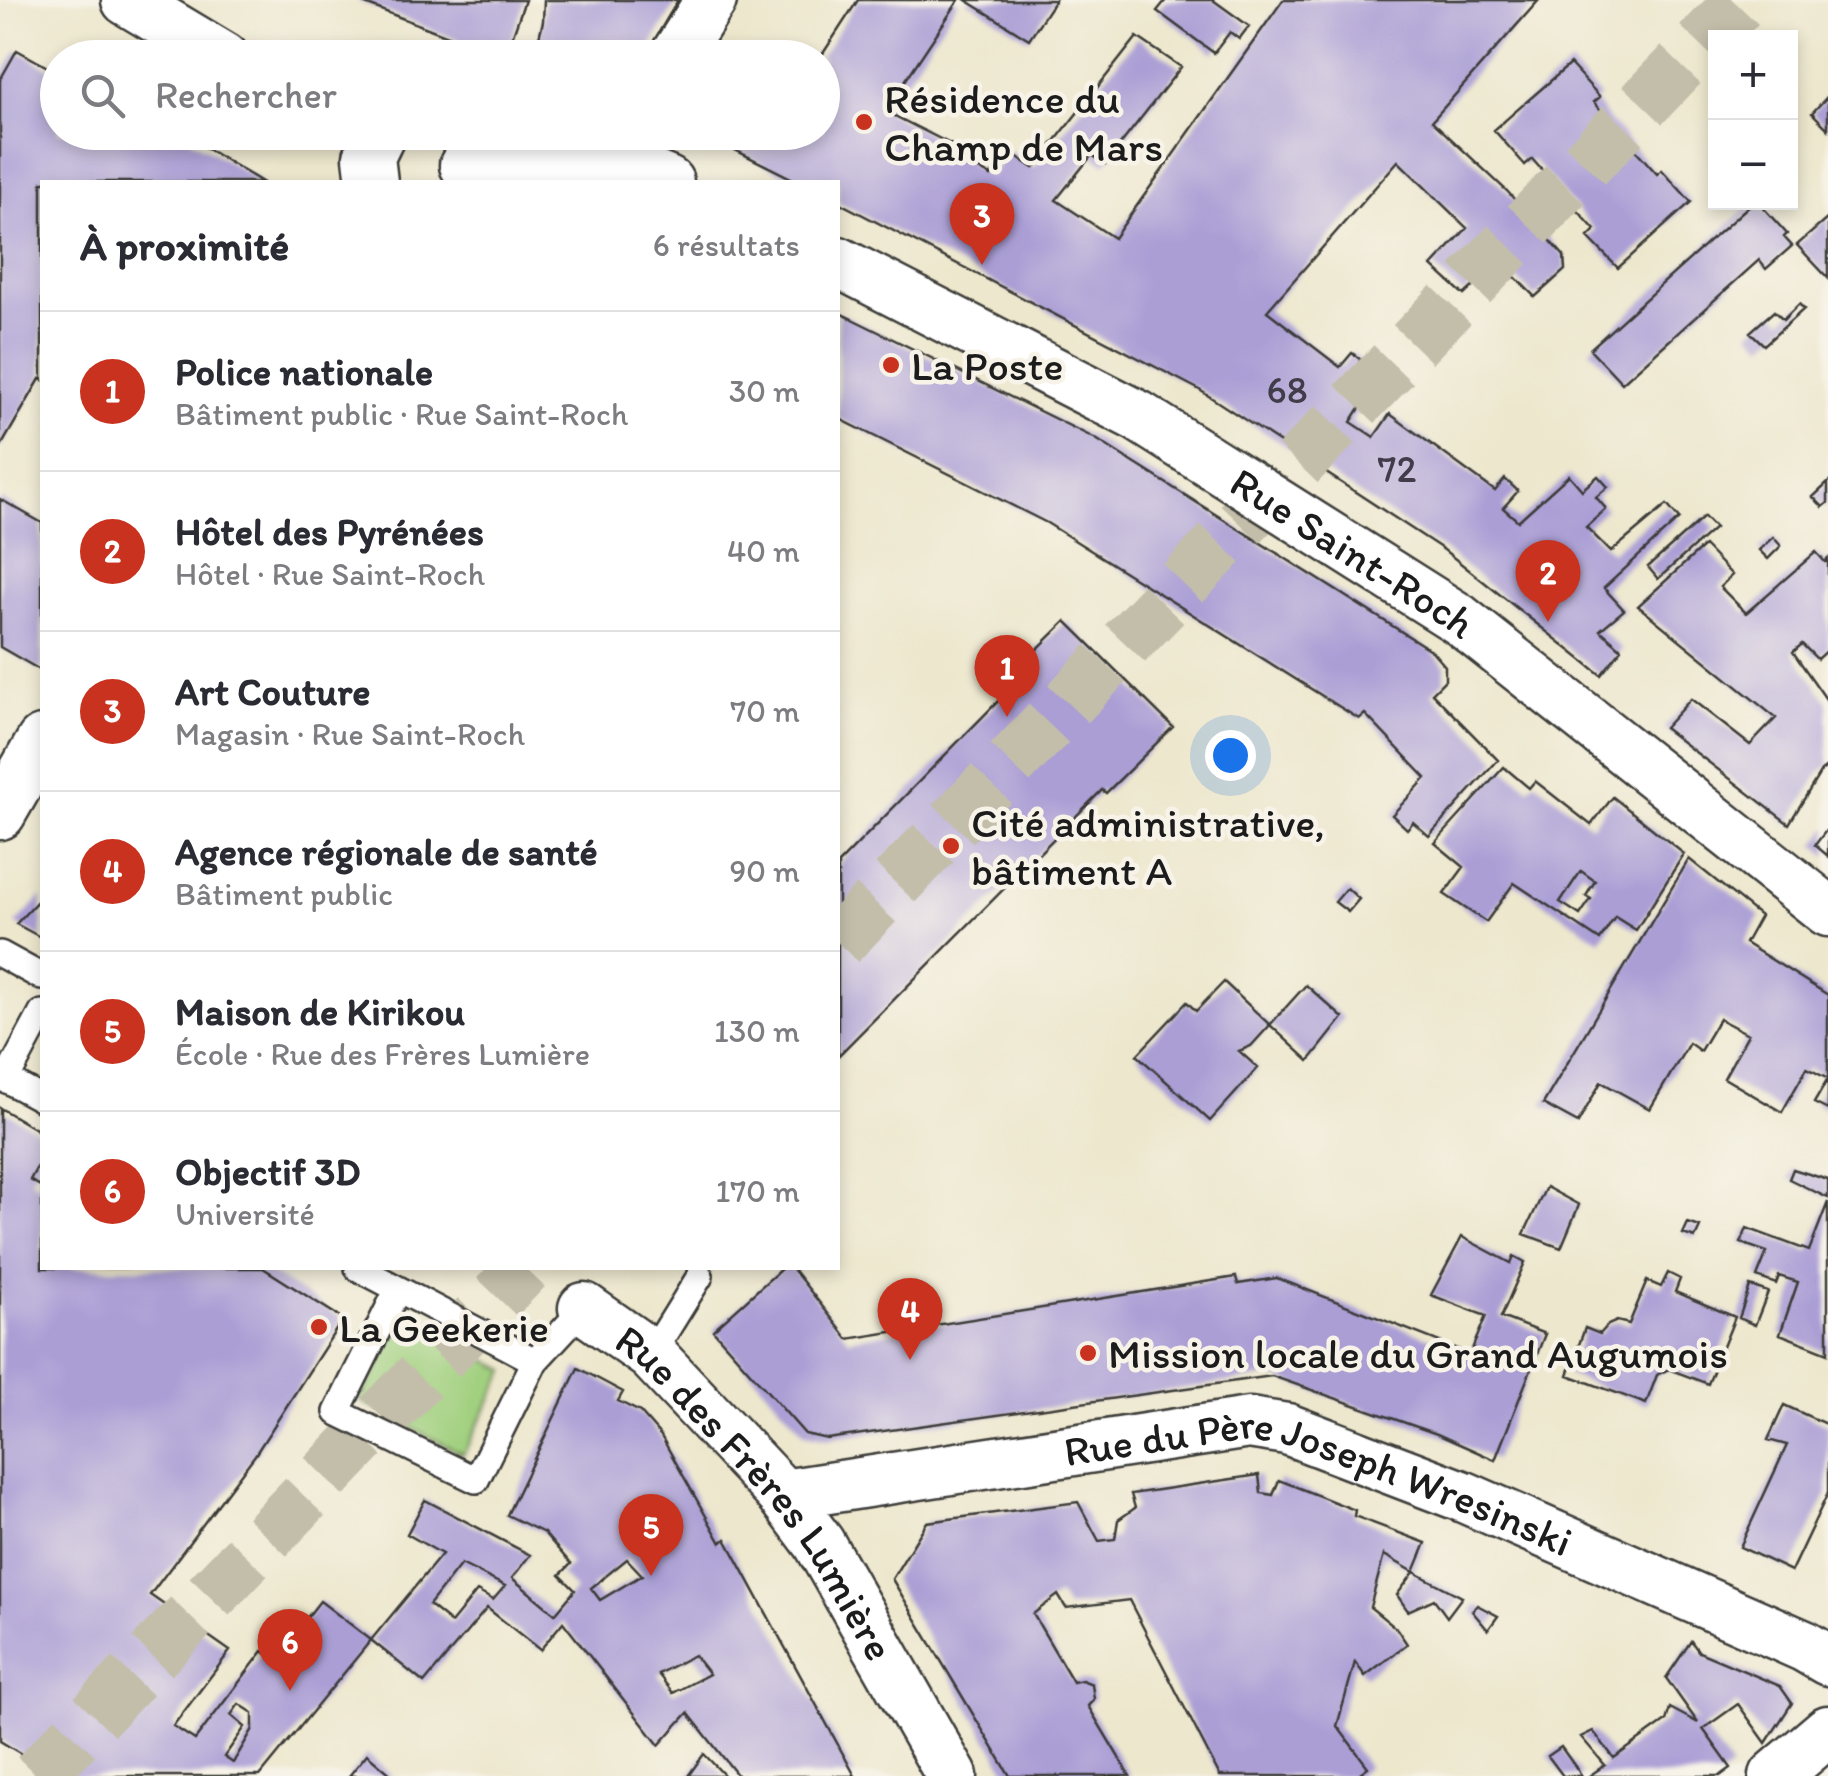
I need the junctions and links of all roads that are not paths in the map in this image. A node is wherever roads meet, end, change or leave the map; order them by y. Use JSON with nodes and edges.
{"nodes":[{"id":1,"x":127,"y":0,"type":"edge"},
{"id":2,"x":711,"y":0,"type":"edge"},
{"id":3,"x":194,"y":40,"type":"edge"},
{"id":4,"x":685,"y":40,"type":"edge"},
{"id":5,"x":460,"y":160,"type":"edge"},
{"id":6,"x":643,"y":160,"type":"edge"},
{"id":7,"x":840,"y":263,"type":"edge"},
{"id":8,"x":40,"y":744,"type":"edge"},
{"id":9,"x":0,"y":814,"type":"edge"},
{"id":10,"x":1828,"y":910,"type":"edge"},
{"id":11,"x":0,"y":954,"type":"edge"},
{"id":12,"x":40,"y":976,"type":"edge"},
{"id":13,"x":40,"y":1016,"type":"edge"},
{"id":14,"x":3,"y":1078,"type":"edge"},
{"id":15,"x":40,"y":1098,"type":"edge"},
{"id":16,"x":362,"y":1270,"type":"edge"},
{"id":17,"x":700,"y":1276,"type":"dead end"},
{"id":18,"x":398,"y":1289,"type":"junction"},
{"id":19,"x":584,"y":1308,"type":"joint"},
{"id":20,"x":651,"y":1354,"type":"junction"},
{"id":21,"x":535,"y":1361,"type":"junction"},
{"id":22,"x":782,"y":1495,"type":"junction"},
{"id":23,"x":1828,"y":1660,"type":"edge"},
{"id":24,"x":1828,"y":1731,"type":"edge"},
{"id":25,"x":952,"y":1776,"type":"edge"},
{"id":26,"x":1776,"y":1776,"type":"edge"}],
"edges":[{"from":1,"to":3,"type":"street"},
{"from":2,"to":4,"type":"street"},
{"from":5,"to":6,"type":"street"},
{"from":7,"to":10,"type":"street","name":"Rue Saint-Roch"},
{"from":8,"to":9,"type":"street"},
{"from":11,"to":12,"type":"lane"},
{"from":13,"to":14,"type":"lane"},
{"from":14,"to":15,"type":"lane"},
{"from":16,"to":18,"type":"lane","name":"Rue des Frères Lumière"},
{"from":17,"to":20,"type":"lane"},
{"from":18,"to":21,"type":"lane","name":"Rue des Frères Lumière"},
{"from":18,"to":21,"type":"lane"},
{"from":19,"to":20,"type":"street","name":"Rue des Frères Lumière"},
{"from":19,"to":21,"type":"lane","name":"Rue des Frères Lumière"},
{"from":20,"to":22,"type":"street","name":"Rue des Frères Lumière"},
{"from":22,"to":23,"type":"street","name":"Rue du Père Joseph Wresinski"},
{"from":22,"to":25,"type":"street","name":"Rue des Frères Lumière"},
{"from":24,"to":26,"type":"street"}]}
